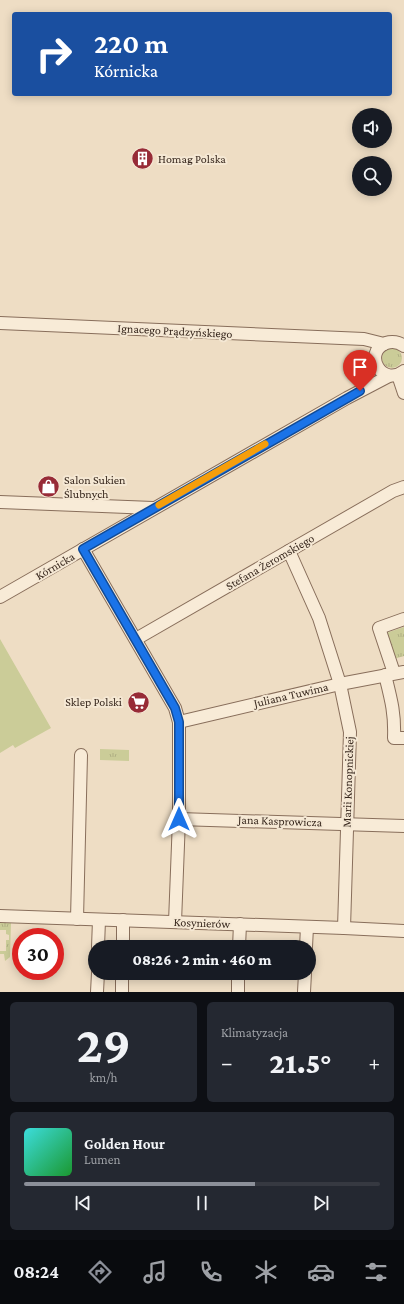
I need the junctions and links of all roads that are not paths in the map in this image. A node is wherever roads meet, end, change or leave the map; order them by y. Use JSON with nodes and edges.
{"nodes":[{"id":1,"x":0,"y":323,"type":"edge"},
{"id":2,"x":404,"y":346,"type":"edge"},
{"id":3,"x":380,"y":349,"type":"junction"},
{"id":4,"x":377,"y":367,"type":"junction"},
{"id":5,"x":397,"y":374,"type":"edge"},
{"id":6,"x":360,"y":391,"type":"junction"},
{"id":7,"x":404,"y":393,"type":"edge"},
{"id":8,"x":404,"y":487,"type":"edge"},
{"id":9,"x":0,"y":502,"type":"edge"},
{"id":10,"x":119,"y":508,"type":"junction"},
{"id":11,"x":154,"y":508,"type":"junction"},
{"id":12,"x":129,"y":523,"type":"junction"},
{"id":13,"x":83,"y":549,"type":"junction"},
{"id":14,"x":289,"y":551,"type":"junction"},
{"id":15,"x":0,"y":597,"type":"edge"},
{"id":16,"x":404,"y":620,"type":"edge"},
{"id":17,"x":136,"y":639,"type":"junction"},
{"id":18,"x":394,"y":673,"type":"edge"},
{"id":19,"x":340,"y":684,"type":"junction"},
{"id":20,"x":179,"y":722,"type":"junction"},
{"id":21,"x":404,"y":738,"type":"edge"},
{"id":22,"x":81,"y":755,"type":"dead end"},
{"id":23,"x":179,"y":819,"type":"junction"},
{"id":24,"x":347,"y":823,"type":"junction"},
{"id":25,"x":404,"y":826,"type":"edge"},
{"id":26,"x":0,"y":916,"type":"edge"},
{"id":27,"x":77,"y":919,"type":"junction"},
{"id":28,"x":99,"y":920,"type":"junction"},
{"id":29,"x":123,"y":920,"type":"junction"},
{"id":30,"x":176,"y":922,"type":"junction"},
{"id":31,"x":240,"y":924,"type":"junction"},
{"id":32,"x":307,"y":927,"type":"junction"},
{"id":33,"x":344,"y":928,"type":"junction"},
{"id":34,"x":404,"y":931,"type":"edge"},
{"id":35,"x":98,"y":940,"type":"edge"},
{"id":36,"x":123,"y":940,"type":"edge"},
{"id":37,"x":239,"y":940,"type":"edge"},
{"id":38,"x":306,"y":940,"type":"edge"},
{"id":39,"x":98,"y":980,"type":"edge"},
{"id":40,"x":122,"y":980,"type":"edge"},
{"id":41,"x":238,"y":980,"type":"edge"},
{"id":42,"x":305,"y":980,"type":"edge"},
{"id":43,"x":97,"y":992,"type":"edge"},
{"id":44,"x":122,"y":992,"type":"edge"},
{"id":45,"x":238,"y":992,"type":"edge"},
{"id":46,"x":304,"y":992,"type":"edge"}],
"edges":[{"from":1,"to":3,"type":"street","name":"Ignacego Prądzyńskiego"},
{"from":2,"to":3,"type":"street"},
{"from":3,"to":4,"type":"street"},
{"from":4,"to":5,"type":"street"},
{"from":4,"to":6,"type":"street","name":"Kórnicka"},
{"from":5,"to":6,"type":"street","name":"Kórnicka"},
{"from":5,"to":7,"type":"street"},
{"from":6,"to":11,"type":"street","name":"Kórnicka"},
{"from":8,"to":14,"type":"street","name":"Stefana Żeromskiego"},
{"from":9,"to":10,"type":"street"},
{"from":10,"to":11,"type":"street"},
{"from":10,"to":12,"type":"street"},
{"from":11,"to":12,"type":"street","name":"Kórnicka"},
{"from":12,"to":13,"type":"street","name":"Kórnicka"},
{"from":13,"to":15,"type":"street","name":"Kórnicka"},
{"from":13,"to":17,"type":"street"},
{"from":14,"to":17,"type":"street","name":"Stefana Żeromskiego"},
{"from":14,"to":19,"type":"street","name":"Marii Konopnickiej"},
{"from":16,"to":18,"type":"street"},
{"from":17,"to":20,"type":"street"},
{"from":18,"to":19,"type":"street","name":"Juliana Tuwima"},
{"from":18,"to":21,"type":"street"},
{"from":19,"to":20,"type":"street","name":"Juliana Tuwima"},
{"from":19,"to":24,"type":"street","name":"Marii Konopnickiej"},
{"from":20,"to":23,"type":"street"},
{"from":22,"to":27,"type":"street"},
{"from":23,"to":24,"type":"street","name":"Jana Kasprowicza"},
{"from":23,"to":30,"type":"street"},
{"from":24,"to":25,"type":"street","name":"Jana Kasprowicza"},
{"from":24,"to":33,"type":"street","name":"Marii Konopnickiej"},
{"from":26,"to":27,"type":"street","name":"Kosynierów"},
{"from":27,"to":28,"type":"street","name":"Kosynierów"},
{"from":28,"to":29,"type":"street","name":"Kosynierów"},
{"from":28,"to":35,"type":"street"},
{"from":29,"to":30,"type":"street","name":"Kosynierów"},
{"from":29,"to":36,"type":"street"},
{"from":30,"to":31,"type":"street","name":"Kosynierów"},
{"from":31,"to":32,"type":"street","name":"Kosynierów"},
{"from":31,"to":37,"type":"street"},
{"from":32,"to":33,"type":"street","name":"Kosynierów"},
{"from":32,"to":38,"type":"street"},
{"from":33,"to":34,"type":"street","name":"Kosynierów"},
{"from":39,"to":43,"type":"street"},
{"from":40,"to":44,"type":"street"},
{"from":41,"to":45,"type":"street"},
{"from":42,"to":46,"type":"street"}]}
